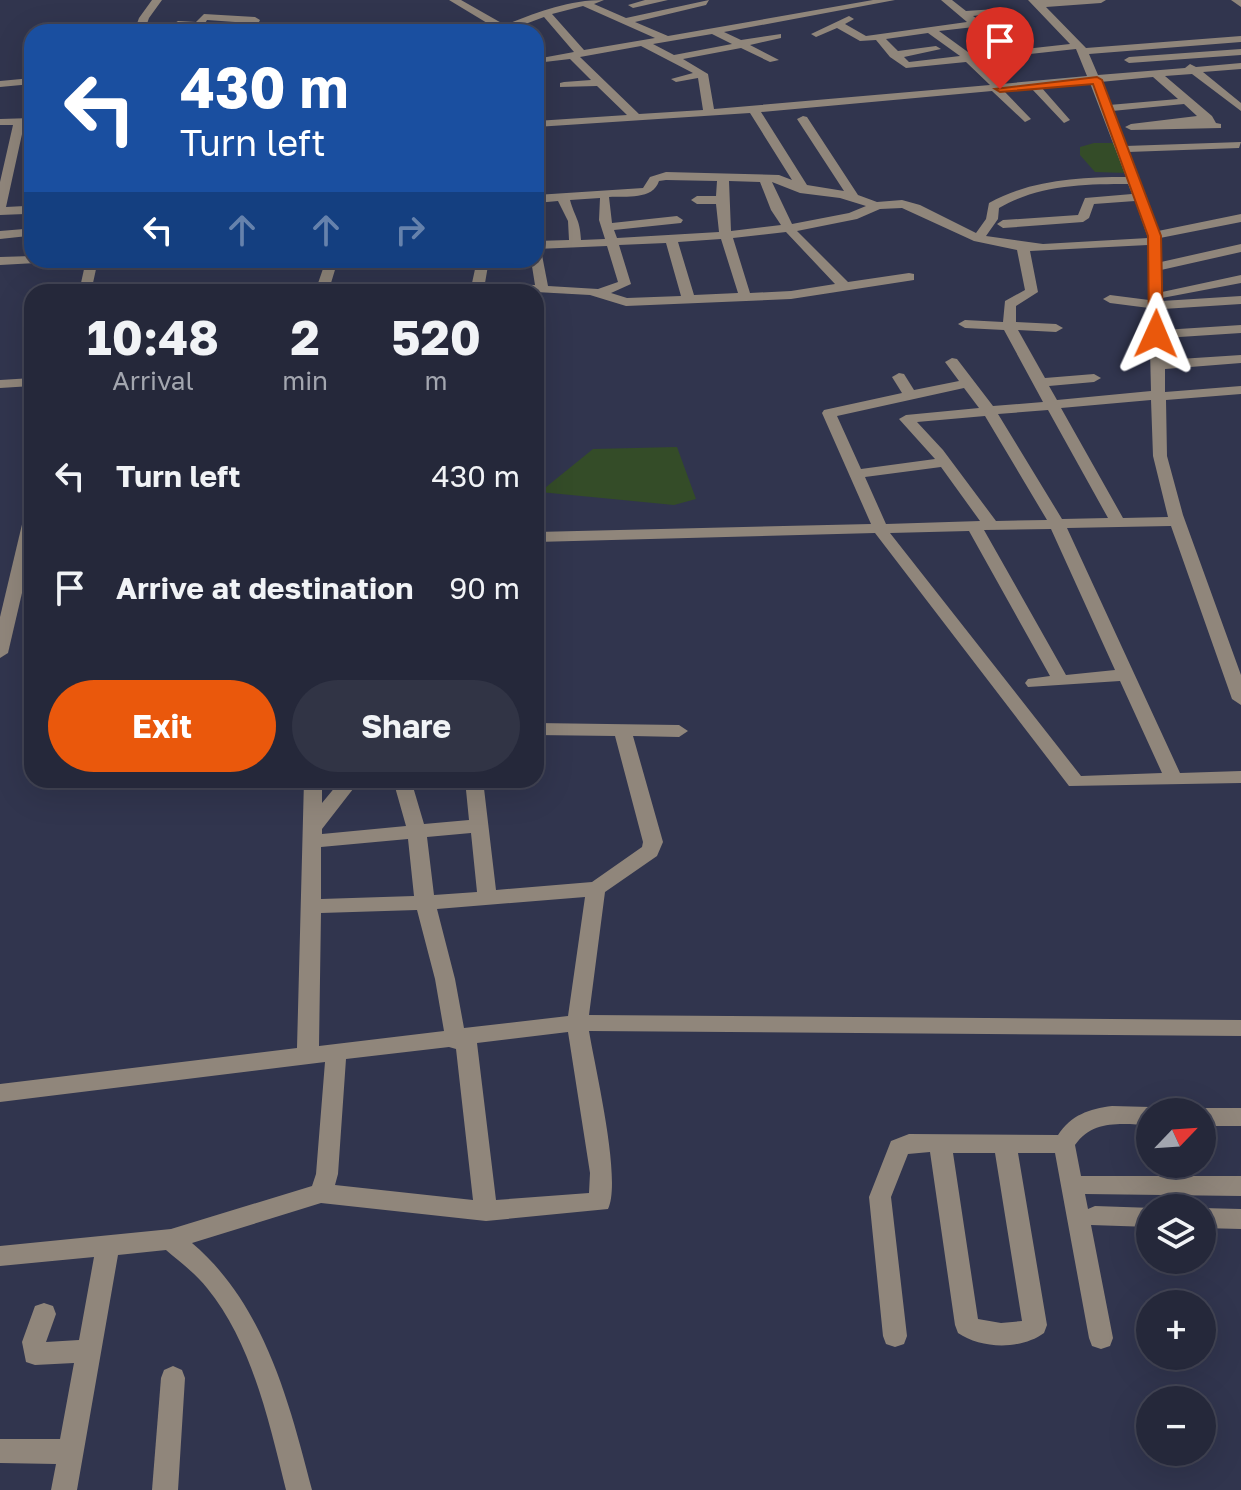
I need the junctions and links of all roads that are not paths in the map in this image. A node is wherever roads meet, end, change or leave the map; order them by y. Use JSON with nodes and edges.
{"nodes":[{"id":1,"x":157,"y":0,"type":"edge"},
{"id":2,"x":454,"y":0,"type":"edge"},
{"id":3,"x":599,"y":0,"type":"edge"},
{"id":4,"x":665,"y":0,"type":"edge"},
{"id":5,"x":704,"y":0,"type":"edge"},
{"id":6,"x":946,"y":0,"type":"edge"},
{"id":7,"x":1101,"y":0,"type":"edge"},
{"id":8,"x":1236,"y":0,"type":"edge"},
{"id":9,"x":1036,"y":2,"type":"edge"},
{"id":10,"x":584,"y":3,"type":"junction"},
{"id":11,"x":884,"y":4,"type":"edge"},
{"id":12,"x":1241,"y":4,"type":"edge"},
{"id":13,"x":846,"y":5,"type":"edge"},
{"id":14,"x":680,"y":9,"type":"junction"},
{"id":15,"x":993,"y":11,"type":"dead end"},
{"id":16,"x":546,"y":13,"type":"junction"},
{"id":17,"x":967,"y":14,"type":"junction"},
{"id":18,"x":646,"y":17,"type":"junction"},
{"id":19,"x":625,"y":21,"type":"junction"},
{"id":20,"x":1017,"y":21,"type":"dead end"},
{"id":21,"x":689,"y":23,"type":"dead end"},
{"id":22,"x":142,"y":24,"type":"edge"},
{"id":23,"x":200,"y":24,"type":"edge"},
{"id":24,"x":253,"y":24,"type":"edge"},
{"id":25,"x":496,"y":24,"type":"edge"},
{"id":26,"x":521,"y":24,"type":"edge"},
{"id":27,"x":980,"y":24,"type":"junction"},
{"id":28,"x":841,"y":26,"type":"junction"},
{"id":29,"x":706,"y":31,"type":"junction"},
{"id":30,"x":932,"y":31,"type":"junction"},
{"id":31,"x":816,"y":34,"type":"dead end"},
{"id":32,"x":777,"y":36,"type":"dead end"},
{"id":33,"x":856,"y":38,"type":"junction"},
{"id":34,"x":667,"y":39,"type":"junction"},
{"id":35,"x":880,"y":39,"type":"junction"},
{"id":36,"x":1241,"y":39,"type":"edge"},
{"id":37,"x":642,"y":43,"type":"junction"},
{"id":38,"x":739,"y":44,"type":"junction"},
{"id":39,"x":1163,"y":44,"type":"junction"},
{"id":40,"x":864,"y":47,"type":"dead end"},
{"id":41,"x":1081,"y":48,"type":"junction"},
{"id":42,"x":936,"y":49,"type":"dead end"},
{"id":43,"x":1012,"y":52,"type":"junction"},
{"id":44,"x":1241,"y":52,"type":"edge"},
{"id":45,"x":576,"y":54,"type":"junction"},
{"id":46,"x":894,"y":55,"type":"junction"},
{"id":47,"x":1176,"y":57,"type":"junction"},
{"id":48,"x":674,"y":58,"type":"junction"},
{"id":49,"x":969,"y":58,"type":"junction"},
{"id":50,"x":774,"y":60,"type":"dead end"},
{"id":51,"x":1129,"y":60,"type":"dead end"},
{"id":52,"x":544,"y":61,"type":"edge"},
{"id":53,"x":1241,"y":66,"type":"edge"},
{"id":54,"x":1228,"y":67,"type":"junction"},
{"id":55,"x":1195,"y":71,"type":"junction"},
{"id":56,"x":703,"y":74,"type":"junction"},
{"id":57,"x":1156,"y":74,"type":"junction"},
{"id":58,"x":1241,"y":78,"type":"edge"},
{"id":59,"x":676,"y":79,"type":"dead end"},
{"id":60,"x":24,"y":82,"type":"edge"},
{"id":61,"x":601,"y":82,"type":"junction"},
{"id":62,"x":0,"y":84,"type":"edge"},
{"id":63,"x":1167,"y":84,"type":"junction"},
{"id":64,"x":564,"y":85,"type":"dead end"},
{"id":65,"x":1099,"y":85,"type":"junction"},
{"id":66,"x":1035,"y":86,"type":"junction"},
{"id":67,"x":998,"y":89,"type":"junction"},
{"id":68,"x":1187,"y":101,"type":"junction"},
{"id":69,"x":628,"y":107,"type":"junction"},
{"id":70,"x":1108,"y":108,"type":"junction"},
{"id":71,"x":1241,"y":108,"type":"edge"},
{"id":72,"x":581,"y":110,"type":"dead end"},
{"id":73,"x":754,"y":110,"type":"junction"},
{"id":74,"x":709,"y":113,"type":"junction"},
{"id":75,"x":1241,"y":114,"type":"edge"},
{"id":76,"x":637,"y":118,"type":"junction"},
{"id":77,"x":24,"y":119,"type":"edge"},
{"id":78,"x":803,"y":119,"type":"dead end"},
{"id":79,"x":1025,"y":119,"type":"dead end"},
{"id":80,"x":1064,"y":120,"type":"dead end"},
{"id":81,"x":1211,"y":121,"type":"junction"},
{"id":82,"x":0,"y":122,"type":"edge"},
{"id":83,"x":544,"y":124,"type":"edge"},
{"id":84,"x":24,"y":125,"type":"edge"},
{"id":85,"x":1240,"y":146,"type":"edge"},
{"id":86,"x":1123,"y":149,"type":"junction"},
{"id":87,"x":6,"y":153,"type":"edge"},
{"id":88,"x":723,"y":178,"type":"junction"},
{"id":89,"x":765,"y":179,"type":"junction"},
{"id":90,"x":1135,"y":181,"type":"junction"},
{"id":91,"x":804,"y":190,"type":"junction"},
{"id":92,"x":852,"y":195,"type":"junction"},
{"id":93,"x":563,"y":197,"type":"junction"},
{"id":94,"x":1140,"y":197,"type":"junction"},
{"id":95,"x":544,"y":198,"type":"edge"},
{"id":96,"x":605,"y":200,"type":"dead end"},
{"id":97,"x":697,"y":200,"type":"dead end"},
{"id":98,"x":720,"y":200,"type":"junction"},
{"id":99,"x":887,"y":204,"type":"junction"},
{"id":100,"x":0,"y":210,"type":"edge"},
{"id":101,"x":24,"y":210,"type":"edge"},
{"id":102,"x":1241,"y":218,"type":"edge"},
{"id":103,"x":1003,"y":224,"type":"dead end"},
{"id":104,"x":1053,"y":225,"type":"junction"},
{"id":105,"x":607,"y":227,"type":"junction"},
{"id":106,"x":788,"y":228,"type":"junction"},
{"id":107,"x":1034,"y":230,"type":"dead end"},
{"id":108,"x":723,"y":233,"type":"junction"},
{"id":109,"x":0,"y":235,"type":"edge"},
{"id":110,"x":673,"y":237,"type":"junction"},
{"id":111,"x":978,"y":238,"type":"junction"},
{"id":112,"x":1155,"y":239,"type":"junction"},
{"id":113,"x":612,"y":242,"type":"junction"},
{"id":114,"x":575,"y":244,"type":"junction"},
{"id":115,"x":544,"y":245,"type":"edge"},
{"id":116,"x":1071,"y":245,"type":"junction"},
{"id":117,"x":0,"y":246,"type":"edge"},
{"id":118,"x":1023,"y":248,"type":"junction"},
{"id":119,"x":1241,"y":248,"type":"edge"},
{"id":120,"x":24,"y":260,"type":"edge"},
{"id":121,"x":0,"y":261,"type":"edge"},
{"id":122,"x":1157,"y":267,"type":"junction"},
{"id":123,"x":909,"y":277,"type":"dead end"},
{"id":124,"x":1241,"y":279,"type":"edge"},
{"id":125,"x":844,"y":286,"type":"junction"},
{"id":126,"x":544,"y":289,"type":"edge"},
{"id":127,"x":602,"y":292,"type":"junction"},
{"id":128,"x":745,"y":296,"type":"junction"},
{"id":129,"x":1110,"y":299,"type":"dead end"},
{"id":130,"x":689,"y":300,"type":"junction"},
{"id":131,"x":1241,"y":300,"type":"edge"},
{"id":132,"x":1157,"y":301,"type":"junction"},
{"id":133,"x":965,"y":324,"type":"dead end"},
{"id":134,"x":1009,"y":327,"type":"junction"},
{"id":135,"x":1056,"y":328,"type":"dead end"},
{"id":136,"x":1241,"y":329,"type":"edge"},
{"id":137,"x":1156,"y":334,"type":"junction"},
{"id":138,"x":1241,"y":359,"type":"edge"},
{"id":139,"x":952,"y":362,"type":"dead end"},
{"id":140,"x":1156,"y":365,"type":"junction"},
{"id":141,"x":899,"y":377,"type":"dead end"},
{"id":142,"x":1094,"y":378,"type":"dead end"},
{"id":143,"x":24,"y":382,"type":"edge"},
{"id":144,"x":968,"y":383,"type":"junction"},
{"id":145,"x":1040,"y":383,"type":"junction"},
{"id":146,"x":0,"y":384,"type":"edge"},
{"id":147,"x":1241,"y":390,"type":"edge"},
{"id":148,"x":910,"y":395,"type":"junction"},
{"id":149,"x":1156,"y":396,"type":"junction"},
{"id":150,"x":888,"y":399,"type":"junction"},
{"id":151,"x":1052,"y":404,"type":"junction"},
{"id":152,"x":989,"y":411,"type":"junction"},
{"id":153,"x":906,"y":419,"type":"junction"},
{"id":154,"x":944,"y":462,"type":"junction"},
{"id":155,"x":856,"y":474,"type":"junction"},
{"id":156,"x":1177,"y":521,"type":"junction"},
{"id":157,"x":1118,"y":523,"type":"junction"},
{"id":158,"x":1057,"y":524,"type":"junction"},
{"id":159,"x":983,"y":525,"type":"junction"},
{"id":160,"x":880,"y":528,"type":"junction"},
{"id":161,"x":544,"y":537,"type":"edge"},
{"id":162,"x":24,"y":547,"type":"edge"},
{"id":163,"x":19,"y":566,"type":"junction"},
{"id":164,"x":0,"y":568,"type":"edge"},
{"id":165,"x":24,"y":603,"type":"edge"},
{"id":166,"x":11,"y":605,"type":"junction"},
{"id":167,"x":0,"y":653,"type":"edge"},
{"id":168,"x":1125,"y":675,"type":"junction"},
{"id":169,"x":1060,"y":679,"type":"junction"},
{"id":170,"x":1034,"y":683,"type":"dead end"},
{"id":171,"x":1241,"y":699,"type":"edge"},
{"id":172,"x":544,"y":729,"type":"edge"},
{"id":173,"x":679,"y":731,"type":"dead end"},
{"id":174,"x":623,"y":733,"type":"junction"},
{"id":175,"x":1241,"y":777,"type":"edge"},
{"id":176,"x":1174,"y":780,"type":"junction"},
{"id":177,"x":313,"y":788,"type":"edge"},
{"id":178,"x":345,"y":788,"type":"edge"},
{"id":179,"x":404,"y":788,"type":"edge"},
{"id":180,"x":475,"y":788,"type":"edge"},
{"id":181,"x":479,"y":826,"type":"junction"},
{"id":182,"x":417,"y":831,"type":"junction"},
{"id":183,"x":314,"y":833,"type":"junction"},
{"id":184,"x":596,"y":889,"type":"junction"},
{"id":185,"x":487,"y":895,"type":"junction"},
{"id":186,"x":425,"y":903,"type":"junction"},
{"id":187,"x":312,"y":906,"type":"junction"},
{"id":188,"x":577,"y":1023,"type":"junction"},
{"id":189,"x":1241,"y":1028,"type":"edge"},
{"id":190,"x":461,"y":1040,"type":"junction"},
{"id":191,"x":336,"y":1055,"type":"junction"},
{"id":192,"x":308,"y":1056,"type":"junction"},
{"id":193,"x":0,"y":1093,"type":"edge"},
{"id":194,"x":1136,"y":1116,"type":"edge"},
{"id":195,"x":1216,"y":1117,"type":"edge"},
{"id":196,"x":1241,"y":1117,"type":"edge"},
{"id":197,"x":940,"y":1144,"type":"junction"},
{"id":198,"x":1005,"y":1144,"type":"junction"},
{"id":199,"x":1064,"y":1144,"type":"junction"},
{"id":200,"x":1085,"y":1184,"type":"dead end"},
{"id":201,"x":1241,"y":1186,"type":"edge"},
{"id":202,"x":321,"y":1193,"type":"junction"},
{"id":203,"x":486,"y":1211,"type":"junction"},
{"id":204,"x":1095,"y":1216,"type":"dead end"},
{"id":205,"x":1136,"y":1217,"type":"edge"},
{"id":206,"x":1216,"y":1218,"type":"edge"},
{"id":207,"x":1241,"y":1219,"type":"edge"},
{"id":208,"x":171,"y":1239,"type":"junction"},
{"id":209,"x":108,"y":1245,"type":"junction"},
{"id":210,"x":0,"y":1256,"type":"edge"},
{"id":211,"x":44,"y":1314,"type":"dead end"},
{"id":212,"x":895,"y":1336,"type":"dead end"},
{"id":213,"x":1101,"y":1338,"type":"dead end"},
{"id":214,"x":91,"y":1350,"type":"junction"},
{"id":215,"x":173,"y":1378,"type":"dead end"},
{"id":216,"x":0,"y":1451,"type":"edge"},
{"id":217,"x":72,"y":1452,"type":"junction"},
{"id":218,"x":64,"y":1490,"type":"edge"},
{"id":219,"x":165,"y":1490,"type":"edge"},
{"id":220,"x":299,"y":1490,"type":"edge"}],
"edges":[{"from":1,"to":22,"type":"street"},
{"from":2,"to":25,"type":"street"},
{"from":3,"to":10,"type":"street"},
{"from":4,"to":14,"type":"street"},
{"from":4,"to":18,"type":"street"},
{"from":5,"to":14,"type":"street"},
{"from":6,"to":17,"type":"street"},
{"from":7,"to":9,"type":"street"},
{"from":8,"to":12,"type":"street"},
{"from":9,"to":41,"type":"street"},
{"from":10,"to":16,"type":"street"},
{"from":10,"to":19,"type":"street"},
{"from":11,"to":13,"type":"street"},
{"from":13,"to":28,"type":"street"},
{"from":13,"to":29,"type":"street"},
{"from":14,"to":18,"type":"street"},
{"from":15,"to":17,"type":"street"},
{"from":16,"to":26,"type":"street"},
{"from":16,"to":45,"type":"street"},
{"from":17,"to":27,"type":"street"},
{"from":18,"to":19,"type":"street"},
{"from":19,"to":34,"type":"street"},
{"from":20,"to":27,"type":"street"},
{"from":21,"to":29,"type":"street"},
{"from":23,"to":24,"type":"street"},
{"from":27,"to":30,"type":"street"},
{"from":27,"to":43,"type":"street"},
{"from":28,"to":31,"type":"street"},
{"from":28,"to":33,"type":"street"},
{"from":29,"to":34,"type":"street"},
{"from":29,"to":38,"type":"street"},
{"from":30,"to":35,"type":"street"},
{"from":30,"to":49,"type":"street"},
{"from":32,"to":38,"type":"street"},
{"from":33,"to":35,"type":"street"},
{"from":33,"to":40,"type":"street"},
{"from":34,"to":37,"type":"street"},
{"from":35,"to":46,"type":"street"},
{"from":36,"to":39,"type":"street"},
{"from":37,"to":45,"type":"street"},
{"from":37,"to":48,"type":"street"},
{"from":38,"to":48,"type":"street"},
{"from":38,"to":50,"type":"street"},
{"from":39,"to":41,"type":"street"},
{"from":39,"to":47,"type":"street"},
{"from":41,"to":43,"type":"street"},
{"from":41,"to":65,"type":"street"},
{"from":42,"to":46,"type":"street"},
{"from":43,"to":49,"type":"street"},
{"from":44,"to":47,"type":"street"},
{"from":45,"to":52,"type":"street"},
{"from":45,"to":61,"type":"street"},
{"from":46,"to":49,"type":"street"},
{"from":47,"to":51,"type":"street"},
{"from":47,"to":55,"type":"street"},
{"from":48,"to":56,"type":"street"},
{"from":49,"to":67,"type":"street"},
{"from":53,"to":54,"type":"street"},
{"from":54,"to":55,"type":"street"},
{"from":54,"to":58,"type":"street"},
{"from":55,"to":57,"type":"street"},
{"from":55,"to":71,"type":"street"},
{"from":56,"to":59,"type":"street"},
{"from":56,"to":74,"type":"street"},
{"from":57,"to":63,"type":"street"},
{"from":57,"to":65,"type":"street"},
{"from":60,"to":62,"type":"street"},
{"from":61,"to":64,"type":"street"},
{"from":61,"to":69,"type":"street"},
{"from":63,"to":65,"type":"street"},
{"from":63,"to":68,"type":"street"},
{"from":65,"to":66,"type":"street"},
{"from":65,"to":70,"type":"street"},
{"from":66,"to":67,"type":"street"},
{"from":66,"to":80,"type":"street"},
{"from":67,"to":73,"type":"street"},
{"from":67,"to":79,"type":"street"},
{"from":68,"to":70,"type":"street"},
{"from":68,"to":81,"type":"street"},
{"from":69,"to":72,"type":"street"},
{"from":69,"to":76,"type":"street"},
{"from":70,"to":86,"type":"street"},
{"from":73,"to":74,"type":"street"},
{"from":73,"to":91,"type":"street"},
{"from":74,"to":76,"type":"street"},
{"from":75,"to":81,"type":"street"},
{"from":76,"to":83,"type":"street"},
{"from":77,"to":82,"type":"street"},
{"from":78,"to":92,"type":"street"},
{"from":81,"to":81,"type":"street"},
{"from":81,"to":85,"type":"street"},
{"from":84,"to":87,"type":"street"},
{"from":85,"to":86,"type":"street"},
{"from":86,"to":90,"type":"street"},
{"from":87,"to":100,"type":"street"},
{"from":88,"to":89,"type":"street"},
{"from":88,"to":93,"type":"street"},
{"from":88,"to":98,"type":"street"},
{"from":89,"to":91,"type":"street"},
{"from":89,"to":106,"type":"street"},
{"from":90,"to":94,"type":"street"},
{"from":90,"to":111,"type":"street"},
{"from":91,"to":92,"type":"street"},
{"from":92,"to":99,"type":"street"},
{"from":93,"to":95,"type":"street"},
{"from":93,"to":114,"type":"street"},
{"from":94,"to":104,"type":"street"},
{"from":94,"to":112,"type":"street"},
{"from":96,"to":105,"type":"street"},
{"from":97,"to":98,"type":"street"},
{"from":98,"to":108,"type":"street"},
{"from":99,"to":106,"type":"street"},
{"from":99,"to":111,"type":"street"},
{"from":100,"to":101,"type":"street"},
{"from":102,"to":112,"type":"street"},
{"from":103,"to":104,"type":"street"},
{"from":104,"to":107,"type":"street"},
{"from":104,"to":116,"type":"street"},
{"from":105,"to":110,"type":"street"},
{"from":105,"to":113,"type":"street"},
{"from":106,"to":108,"type":"street"},
{"from":106,"to":125,"type":"street"},
{"from":108,"to":110,"type":"street"},
{"from":108,"to":128,"type":"street"},
{"from":109,"to":117,"type":"street"},
{"from":110,"to":113,"type":"street"},
{"from":110,"to":130,"type":"street"},
{"from":111,"to":118,"type":"street"},
{"from":112,"to":116,"type":"street"},
{"from":112,"to":122,"type":"street"},
{"from":113,"to":114,"type":"street"},
{"from":113,"to":127,"type":"street"},
{"from":114,"to":115,"type":"street"},
{"from":116,"to":118,"type":"street"},
{"from":118,"to":134,"type":"street"},
{"from":119,"to":122,"type":"street"},
{"from":120,"to":121,"type":"street"},
{"from":122,"to":132,"type":"street"},
{"from":123,"to":125,"type":"street"},
{"from":124,"to":132,"type":"street"},
{"from":125,"to":128,"type":"street"},
{"from":126,"to":127,"type":"street"},
{"from":127,"to":130,"type":"street"},
{"from":128,"to":130,"type":"street"},
{"from":129,"to":132,"type":"street"},
{"from":131,"to":132,"type":"street"},
{"from":132,"to":137,"type":"street"},
{"from":133,"to":134,"type":"street"},
{"from":134,"to":135,"type":"street"},
{"from":134,"to":145,"type":"street"},
{"from":136,"to":137,"type":"street"},
{"from":137,"to":140,"type":"street"},
{"from":138,"to":140,"type":"street"},
{"from":139,"to":144,"type":"street"},
{"from":140,"to":149,"type":"street"},
{"from":141,"to":148,"type":"street"},
{"from":142,"to":145,"type":"street"},
{"from":143,"to":146,"type":"street"},
{"from":144,"to":148,"type":"street"},
{"from":144,"to":152,"type":"street"},
{"from":145,"to":151,"type":"street"},
{"from":147,"to":149,"type":"street"},
{"from":148,"to":150,"type":"street"},
{"from":149,"to":151,"type":"street"},
{"from":149,"to":156,"type":"street"},
{"from":150,"to":153,"type":"street"},
{"from":150,"to":155,"type":"street"},
{"from":151,"to":152,"type":"street"},
{"from":151,"to":157,"type":"street"},
{"from":152,"to":153,"type":"street"},
{"from":152,"to":158,"type":"street"},
{"from":153,"to":154,"type":"street"},
{"from":154,"to":155,"type":"street"},
{"from":154,"to":159,"type":"street"},
{"from":155,"to":160,"type":"street"},
{"from":156,"to":157,"type":"street"},
{"from":156,"to":171,"type":"street"},
{"from":157,"to":158,"type":"street"},
{"from":158,"to":159,"type":"street"},
{"from":158,"to":168,"type":"street"},
{"from":159,"to":160,"type":"street"},
{"from":159,"to":169,"type":"street"},
{"from":160,"to":161,"type":"street"},
{"from":160,"to":176,"type":"street"},
{"from":162,"to":163,"type":"street"},
{"from":163,"to":164,"type":"street"},
{"from":163,"to":166,"type":"street"},
{"from":165,"to":166,"type":"street"},
{"from":166,"to":167,"type":"street"},
{"from":168,"to":169,"type":"street"},
{"from":168,"to":176,"type":"street"},
{"from":169,"to":170,"type":"street"},
{"from":172,"to":174,"type":"street"},
{"from":173,"to":174,"type":"street"},
{"from":174,"to":184,"type":"street"},
{"from":175,"to":176,"type":"street"},
{"from":177,"to":183,"type":"street"},
{"from":178,"to":183,"type":"street"},
{"from":179,"to":182,"type":"street"},
{"from":180,"to":181,"type":"street"},
{"from":181,"to":182,"type":"street"},
{"from":181,"to":185,"type":"street"},
{"from":182,"to":183,"type":"street"},
{"from":182,"to":186,"type":"street"},
{"from":183,"to":187,"type":"street"},
{"from":184,"to":185,"type":"street"},
{"from":184,"to":188,"type":"street"},
{"from":185,"to":186,"type":"street"},
{"from":186,"to":187,"type":"street"},
{"from":186,"to":190,"type":"street"},
{"from":187,"to":192,"type":"street"},
{"from":188,"to":189,"type":"street"},
{"from":188,"to":190,"type":"street"},
{"from":188,"to":203,"type":"street"},
{"from":190,"to":191,"type":"street"},
{"from":190,"to":203,"type":"street"},
{"from":191,"to":192,"type":"street"},
{"from":191,"to":202,"type":"street"},
{"from":192,"to":193,"type":"street"},
{"from":194,"to":199,"type":"street"},
{"from":195,"to":196,"type":"street"},
{"from":197,"to":198,"type":"street"},
{"from":197,"to":198,"type":"street"},
{"from":197,"to":212,"type":"street"},
{"from":198,"to":199,"type":"street"},
{"from":199,"to":213,"type":"street"},
{"from":200,"to":201,"type":"street"},
{"from":202,"to":203,"type":"street"},
{"from":202,"to":208,"type":"street"},
{"from":204,"to":205,"type":"street"},
{"from":206,"to":207,"type":"street"},
{"from":208,"to":209,"type":"street"},
{"from":208,"to":220,"type":"street"},
{"from":209,"to":210,"type":"street"},
{"from":209,"to":214,"type":"street"},
{"from":211,"to":214,"type":"street"},
{"from":214,"to":217,"type":"street"},
{"from":215,"to":219,"type":"street"},
{"from":216,"to":217,"type":"street"},
{"from":217,"to":218,"type":"street"}]}
